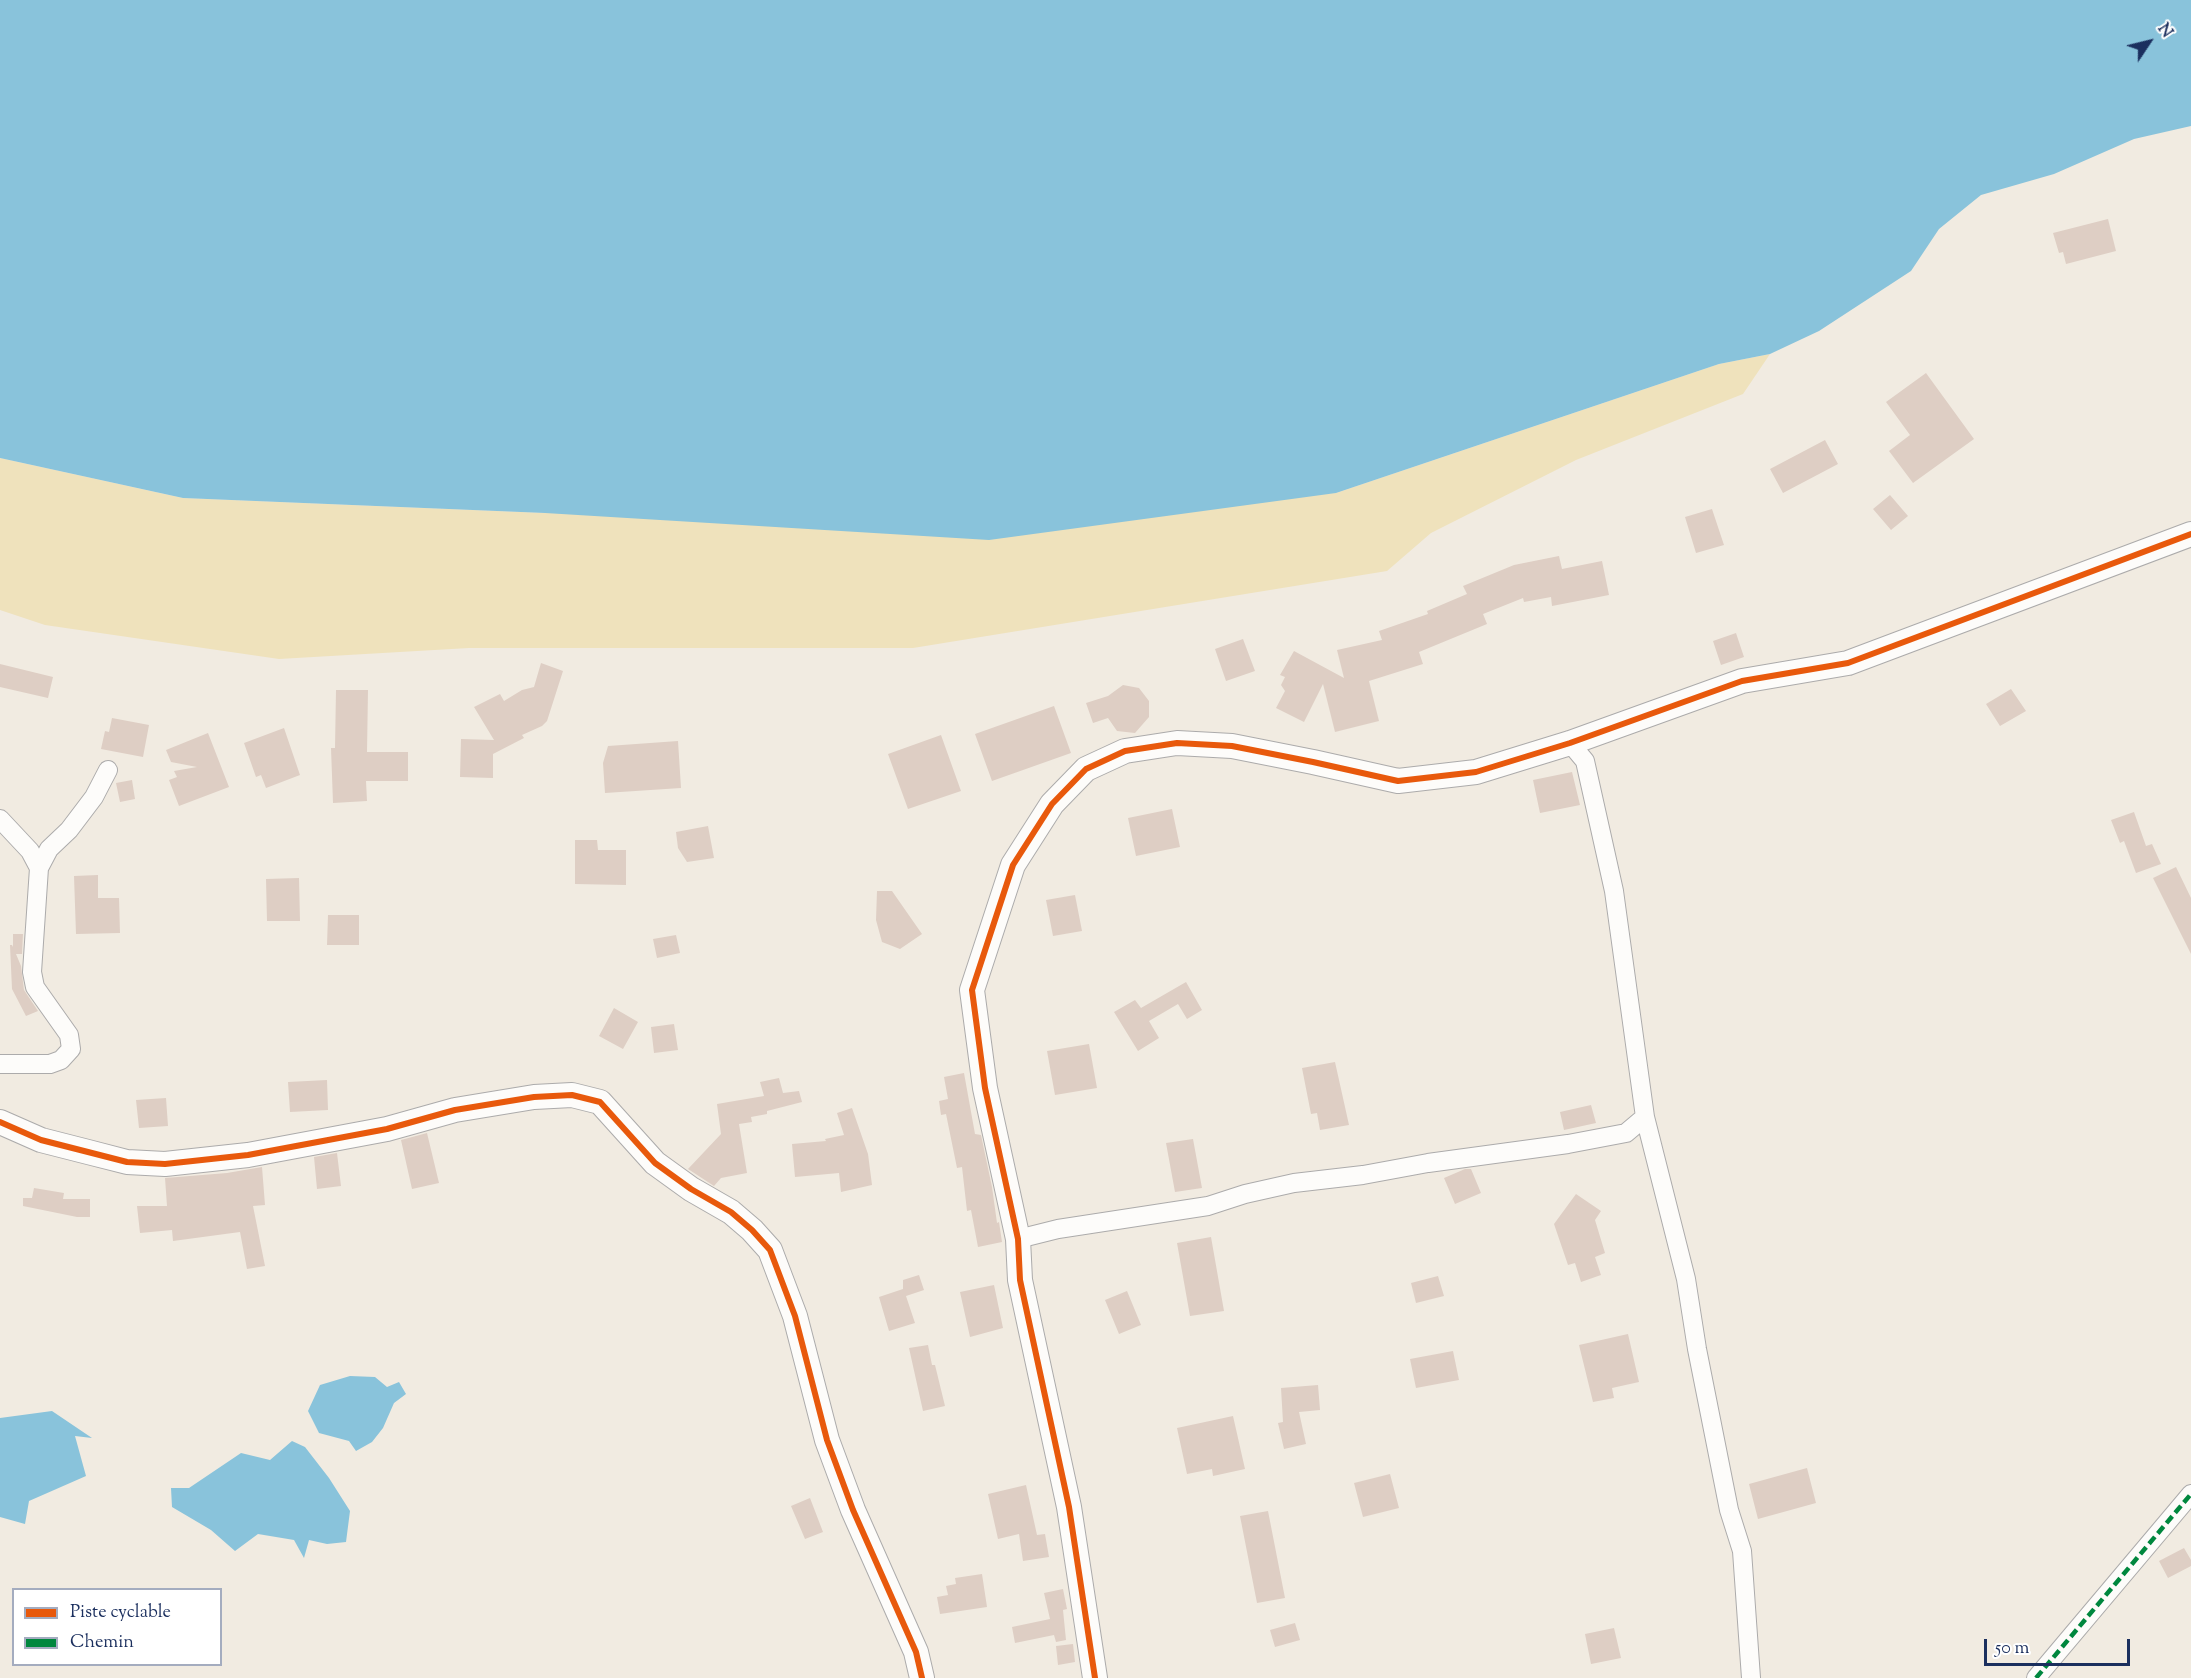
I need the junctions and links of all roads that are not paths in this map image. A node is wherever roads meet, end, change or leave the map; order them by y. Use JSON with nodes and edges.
{"nodes":[{"id":1,"x":2191,"y":534,"type":"edge"},
{"id":2,"x":1570,"y":743,"type":"junction"},
{"id":3,"x":108,"y":770,"type":"dead end"},
{"id":4,"x":0,"y":819,"type":"edge"},
{"id":5,"x":39,"y":868,"type":"junction"},
{"id":6,"x":0,"y":1064,"type":"edge"},
{"id":7,"x":1645,"y":1117,"type":"junction"},
{"id":8,"x":0,"y":1122,"type":"edge"},
{"id":9,"x":1018,"y":1239,"type":"junction"},
{"id":10,"x":2191,"y":1494,"type":"edge"},
{"id":11,"x":916,"y":1652,"type":"junction"},
{"id":12,"x":922,"y":1678,"type":"edge"},
{"id":13,"x":938,"y":1678,"type":"edge"},
{"id":14,"x":1095,"y":1678,"type":"edge"},
{"id":15,"x":1751,"y":1678,"type":"edge"},
{"id":16,"x":2036,"y":1678,"type":"edge"}],
"edges":[{"from":1,"to":2,"type":"street"},
{"from":2,"to":7,"type":"street"},
{"from":2,"to":9,"type":"street"},
{"from":3,"to":5,"type":"street"},
{"from":4,"to":5,"type":"street"},
{"from":5,"to":6,"type":"street"},
{"from":7,"to":9,"type":"street"},
{"from":7,"to":15,"type":"street"},
{"from":8,"to":11,"type":"street"},
{"from":9,"to":14,"type":"street"},
{"from":10,"to":16,"type":"street"},
{"from":11,"to":12,"type":"street"},
{"from":11,"to":13,"type":"street"}]}
